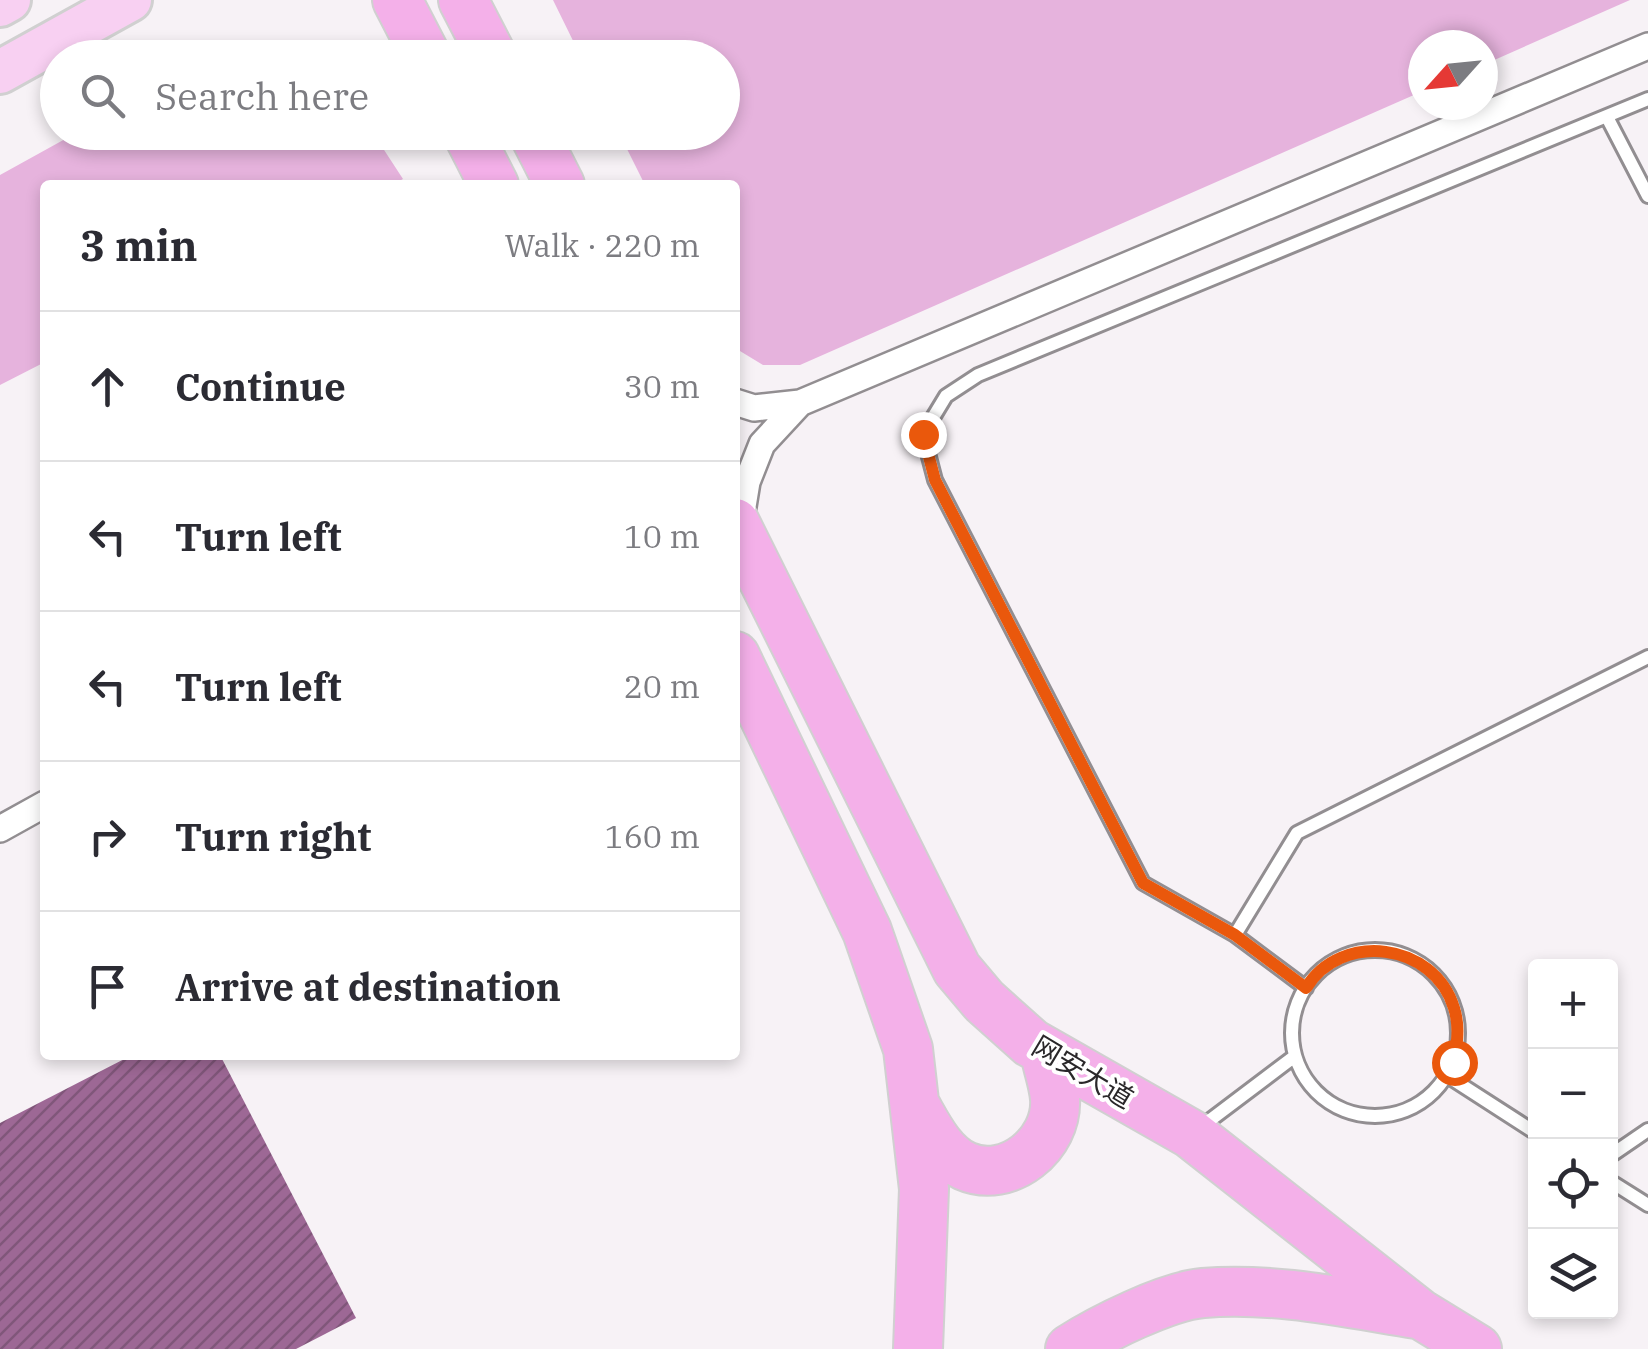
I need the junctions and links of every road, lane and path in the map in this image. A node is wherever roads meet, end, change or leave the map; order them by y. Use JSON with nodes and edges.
{"nodes":[{"id":1,"x":9,"y":0,"type":"edge"},
{"id":2,"x":130,"y":0,"type":"edge"},
{"id":3,"x":397,"y":0,"type":"edge"},
{"id":4,"x":463,"y":0,"type":"edge"},
{"id":5,"x":0,"y":5,"type":"edge"},
{"id":6,"x":58,"y":40,"type":"edge"},
{"id":7,"x":418,"y":40,"type":"edge"},
{"id":8,"x":484,"y":40,"type":"edge"},
{"id":9,"x":1648,"y":46,"type":"edge"},
{"id":10,"x":40,"y":50,"type":"edge"},
{"id":11,"x":0,"y":72,"type":"edge"},
{"id":12,"x":1648,"y":99,"type":"edge"},
{"id":13,"x":1607,"y":117,"type":"junction"},
{"id":14,"x":476,"y":150,"type":"edge"},
{"id":15,"x":542,"y":150,"type":"edge"},
{"id":16,"x":491,"y":180,"type":"edge"},
{"id":17,"x":557,"y":180,"type":"edge"},
{"id":18,"x":1648,"y":196,"type":"edge"},
{"id":19,"x":800,"y":403,"type":"junction"},
{"id":20,"x":740,"y":404,"type":"edge"},
{"id":21,"x":740,"y":514,"type":"edge"},
{"id":22,"x":740,"y":533,"type":"edge"},
{"id":23,"x":1648,"y":657,"type":"edge"},
{"id":24,"x":740,"y":666,"type":"edge"},
{"id":25,"x":40,"y":807,"type":"edge"},
{"id":26,"x":0,"y":829,"type":"edge"},
{"id":27,"x":1235,"y":935,"type":"junction"},
{"id":28,"x":1306,"y":988,"type":"junction"},
{"id":29,"x":1045,"y":1053,"type":"junction"},
{"id":30,"x":1295,"y":1056,"type":"junction"},
{"id":31,"x":1446,"y":1075,"type":"junction"},
{"id":32,"x":914,"y":1104,"type":"junction"},
{"id":33,"x":1528,"y":1128,"type":"edge"},
{"id":34,"x":1648,"y":1130,"type":"edge"},
{"id":35,"x":1191,"y":1134,"type":"junction"},
{"id":36,"x":1618,"y":1151,"type":"edge"},
{"id":37,"x":1618,"y":1186,"type":"edge"},
{"id":38,"x":1648,"y":1205,"type":"edge"},
{"id":39,"x":1420,"y":1314,"type":"junction"},
{"id":40,"x":918,"y":1349,"type":"edge"},
{"id":41,"x":1070,"y":1349,"type":"edge"},
{"id":42,"x":1477,"y":1349,"type":"edge"}],
"edges":[{"from":1,"to":5,"type":"main road"},
{"from":2,"to":6,"type":"main road"},
{"from":3,"to":7,"type":"highway"},
{"from":4,"to":8,"type":"highway"},
{"from":9,"to":19,"type":"street"},
{"from":10,"to":11,"type":"main road"},
{"from":12,"to":13,"type":"lane"},
{"from":13,"to":18,"type":"lane"},
{"from":13,"to":27,"type":"lane"},
{"from":14,"to":16,"type":"highway"},
{"from":15,"to":17,"type":"highway"},
{"from":19,"to":20,"type":"street"},
{"from":19,"to":21,"type":"street"},
{"from":22,"to":29,"type":"highway","name":"网安大道"},
{"from":23,"to":27,"type":"lane"},
{"from":24,"to":32,"type":"highway"},
{"from":25,"to":26,"type":"street"},
{"from":27,"to":28,"type":"lane"},
{"from":28,"to":30,"type":"lane"},
{"from":28,"to":31,"type":"lane"},
{"from":29,"to":32,"type":"highway"},
{"from":29,"to":35,"type":"highway","name":"网安大道"},
{"from":30,"to":31,"type":"lane"},
{"from":30,"to":35,"type":"lane"},
{"from":31,"to":33,"type":"lane"},
{"from":32,"to":40,"type":"highway"},
{"from":34,"to":36,"type":"lane"},
{"from":35,"to":39,"type":"highway","name":"网安大道"},
{"from":37,"to":38,"type":"lane"},
{"from":39,"to":41,"type":"highway"},
{"from":39,"to":42,"type":"highway","name":"网安大道"}]}
